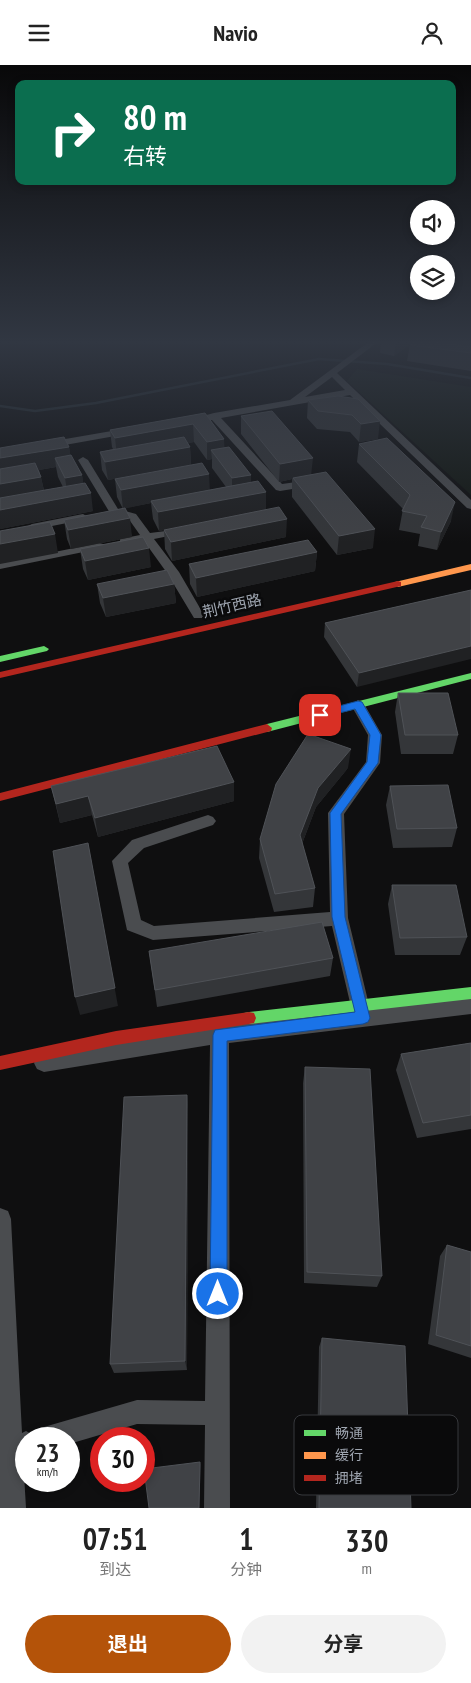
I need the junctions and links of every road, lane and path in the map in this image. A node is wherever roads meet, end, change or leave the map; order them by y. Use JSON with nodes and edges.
{"nodes":[{"id":1,"x":257,"y":408,"type":"edge"},
{"id":2,"x":367,"y":408,"type":"edge"},
{"id":3,"x":214,"y":416,"type":"junction"},
{"id":4,"x":175,"y":423,"type":"edge"},
{"id":5,"x":136,"y":430,"type":"edge"},
{"id":6,"x":39,"y":447,"type":"edge"},
{"id":7,"x":83,"y":460,"type":"dead end"},
{"id":8,"x":323,"y":481,"type":"edge"},
{"id":9,"x":471,"y":506,"type":"edge"},
{"id":10,"x":104,"y":513,"type":"junction"},
{"id":11,"x":196,"y":528,"type":"edge"},
{"id":12,"x":20,"y":529,"type":"edge"},
{"id":13,"x":147,"y":537,"type":"junction"},
{"id":14,"x":2,"y":565,"type":"dead end"},
{"id":15,"x":471,"y":567,"type":"edge"},
{"id":16,"x":198,"y":615,"type":"dead end"},
{"id":17,"x":56,"y":647,"type":"dead end"},
{"id":18,"x":0,"y":659,"type":"edge"},
{"id":19,"x":0,"y":675,"type":"edge"},
{"id":20,"x":471,"y":676,"type":"edge"},
{"id":21,"x":358,"y":705,"type":"junction"},
{"id":22,"x":0,"y":797,"type":"edge"},
{"id":23,"x":208,"y":821,"type":"dead end"},
{"id":24,"x":339,"y":917,"type":"junction"},
{"id":25,"x":471,"y":993,"type":"edge"},
{"id":26,"x":471,"y":1006,"type":"edge"},
{"id":27,"x":361,"y":1011,"type":"junction"},
{"id":28,"x":220,"y":1035,"type":"junction"},
{"id":29,"x":0,"y":1064,"type":"edge"},
{"id":30,"x":0,"y":1219,"type":"edge"},
{"id":31,"x":217,"y":1413,"type":"junction"},
{"id":32,"x":16,"y":1427,"type":"edge"},
{"id":33,"x":80,"y":1429,"type":"edge"},
{"id":34,"x":15,"y":1483,"type":"edge"},
{"id":35,"x":13,"y":1508,"type":"edge"},
{"id":36,"x":217,"y":1508,"type":"edge"}],
"edges":[{"from":1,"to":3,"type":"street"},
{"from":2,"to":9,"type":"street"},
{"from":3,"to":4,"type":"street"},
{"from":3,"to":8,"type":"street"},
{"from":5,"to":6,"type":"street"},
{"from":7,"to":10,"type":"street"},
{"from":10,"to":12,"type":"street"},
{"from":10,"to":13,"type":"street"},
{"from":11,"to":13,"type":"street"},
{"from":13,"to":14,"type":"street"},
{"from":13,"to":16,"type":"street"},
{"from":15,"to":19,"type":"street","name":"荆竹西路"},
{"from":17,"to":18,"type":"street"},
{"from":20,"to":21,"type":"street"},
{"from":21,"to":22,"type":"street"},
{"from":21,"to":24,"type":"street"},
{"from":23,"to":24,"type":"street"},
{"from":24,"to":27,"type":"street"},
{"from":25,"to":27,"type":"street"},
{"from":26,"to":27,"type":"street"},
{"from":27,"to":28,"type":"street"},
{"from":27,"to":29,"type":"street"},
{"from":28,"to":29,"type":"street"},
{"from":28,"to":31,"type":"street"},
{"from":30,"to":32,"type":"street"},
{"from":31,"to":33,"type":"street"},
{"from":31,"to":36,"type":"street"},
{"from":34,"to":35,"type":"street"}]}
